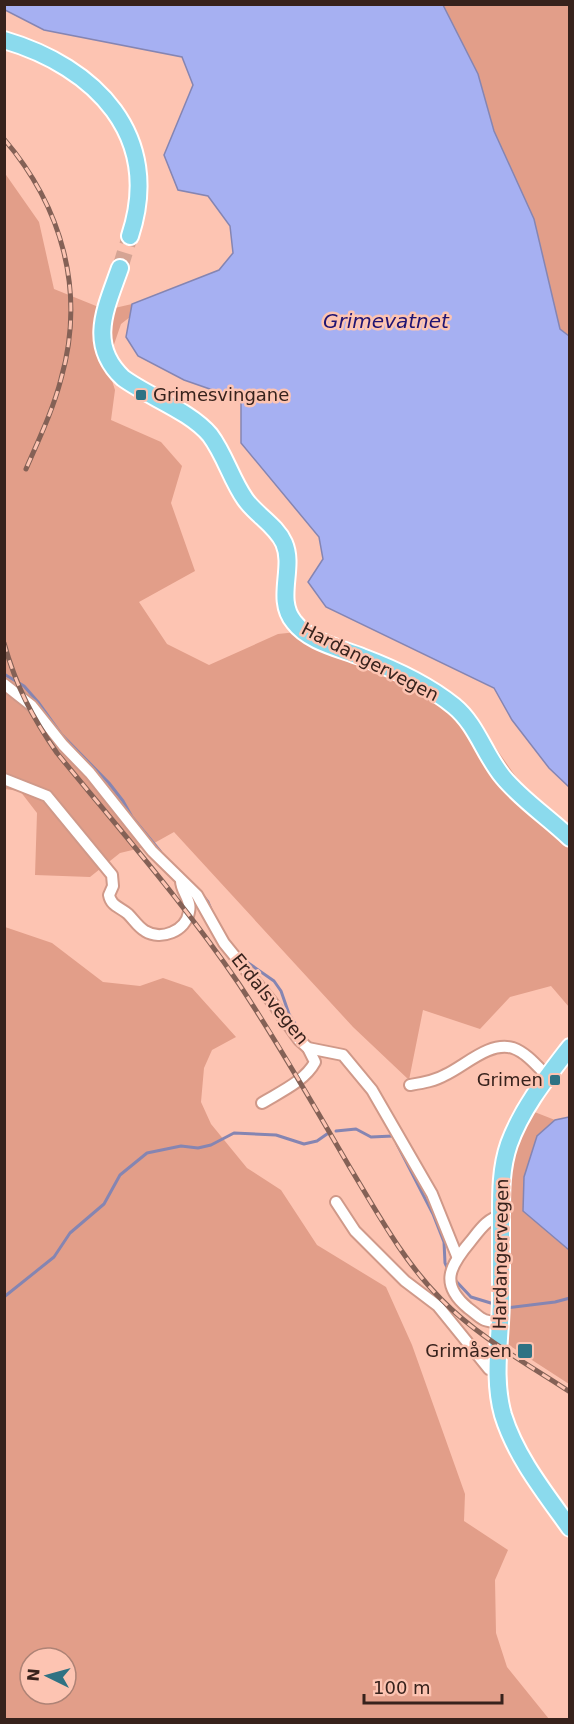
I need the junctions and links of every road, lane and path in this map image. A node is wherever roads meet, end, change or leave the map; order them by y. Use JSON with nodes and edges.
{"nodes":[{"id":1,"x":4,"y":40,"type":"edge"},
{"id":2,"x":130,"y":236,"type":"tunnel mouth"},
{"id":3,"x":120,"y":268,"type":"tunnel mouth"},
{"id":4,"x":4,"y":684,"type":"edge"},
{"id":5,"x":4,"y":779,"type":"edge"},
{"id":6,"x":570,"y":838,"type":"edge"},
{"id":7,"x":181,"y":880,"type":"junction"},
{"id":8,"x":570,"y":1047,"type":"edge"},
{"id":9,"x":308,"y":1048,"type":"junction"},
{"id":10,"x":548,"y":1077,"type":"junction"},
{"id":11,"x":410,"y":1085,"type":"dead end"},
{"id":12,"x":262,"y":1103,"type":"dead end"},
{"id":13,"x":336,"y":1202,"type":"dead end"},
{"id":14,"x":501,"y":1215,"type":"junction"},
{"id":15,"x":454,"y":1266,"type":"junction"},
{"id":16,"x":501,"y":1311,"type":"junction"},
{"id":17,"x":496,"y":1370,"type":"junction"},
{"id":18,"x":570,"y":1528,"type":"edge"}],
"edges":[{"from":1,"to":2,"type":"main road"},
{"from":3,"to":6,"type":"main road","name":"Hardangervegen"},
{"from":4,"to":7,"type":"street","name":"Erdalsvegen"},
{"from":5,"to":7,"type":"street","name":"Erdalsvegen"},
{"from":7,"to":9,"type":"street","name":"Erdalsvegen"},
{"from":8,"to":10,"type":"main road","name":"Hardangervegen"},
{"from":9,"to":12,"type":"street"},
{"from":9,"to":15,"type":"street","name":"Erdalsvegen"},
{"from":10,"to":11,"type":"street"},
{"from":10,"to":14,"type":"main road","name":"Hardangervegen"},
{"from":13,"to":17,"type":"street","name":"Hardangervegen"},
{"from":14,"to":15,"type":"street"},
{"from":14,"to":16,"type":"main road","name":"Hardangervegen"},
{"from":15,"to":16,"type":"street","name":"Erdalsvegen"},
{"from":16,"to":17,"type":"main road","name":"Hardangervegen"},
{"from":17,"to":18,"type":"main road","name":"Hardangervegen"}]}
